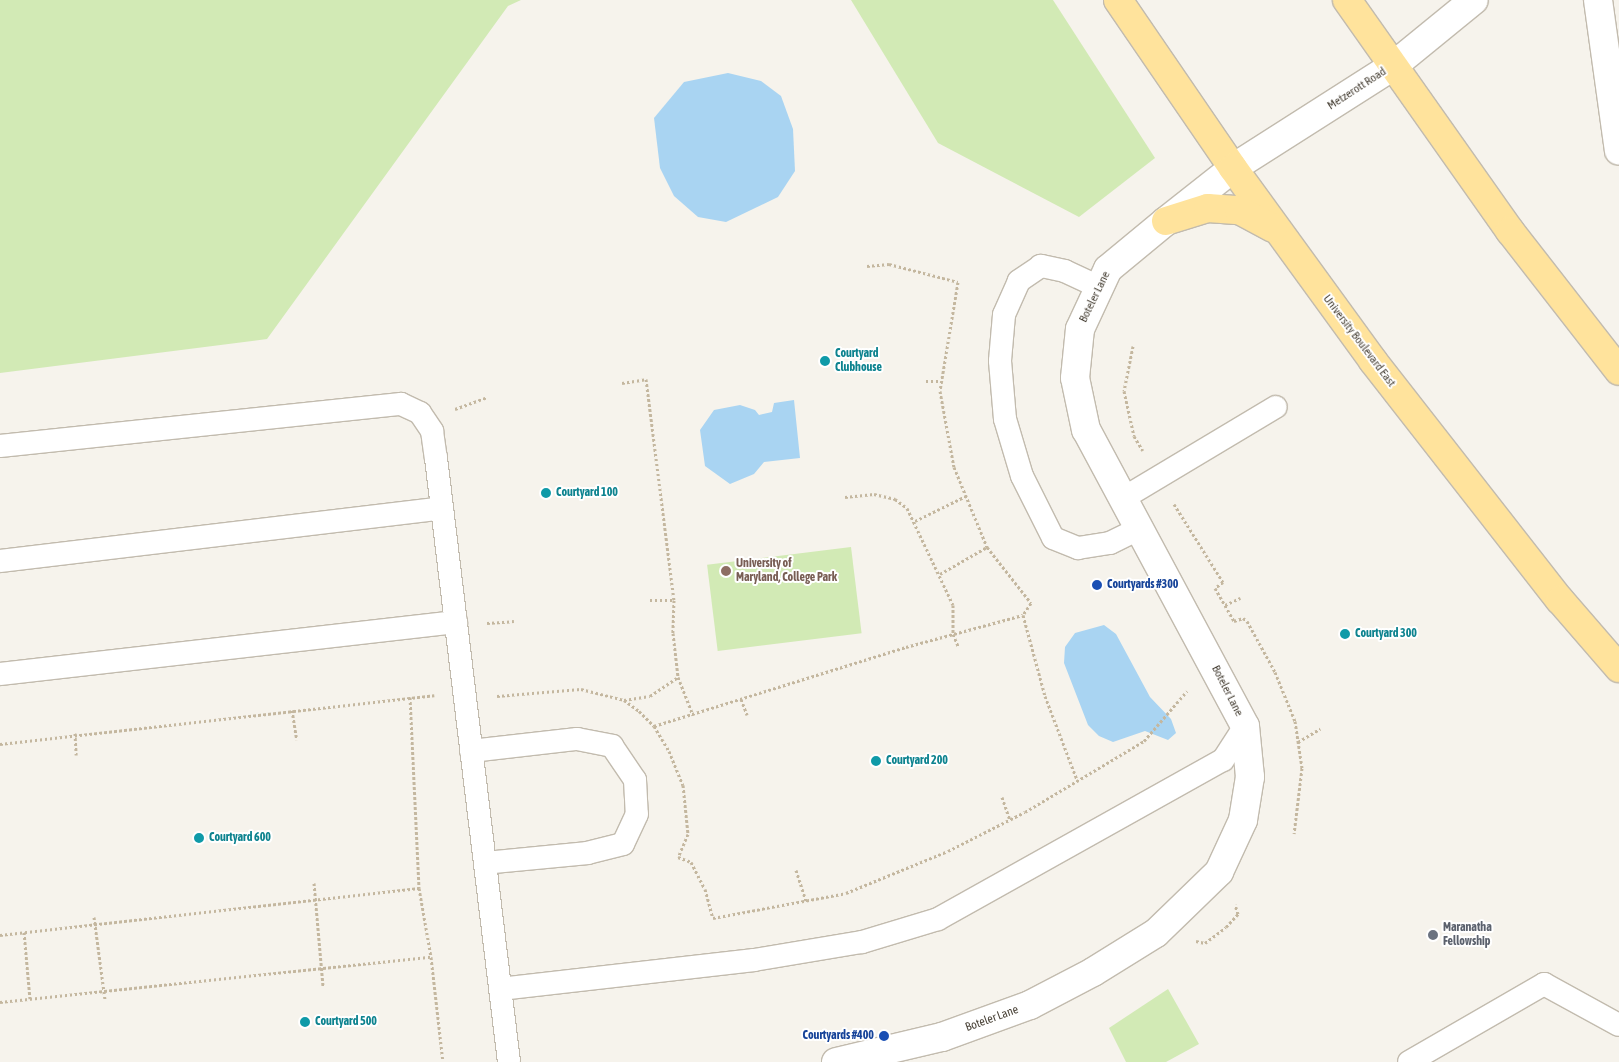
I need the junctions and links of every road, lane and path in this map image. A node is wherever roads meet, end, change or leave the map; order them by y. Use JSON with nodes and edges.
{"nodes":[{"id":1,"x":1118,"y":0,"type":"edge"},
{"id":2,"x":1347,"y":0,"type":"edge"},
{"id":3,"x":1474,"y":0,"type":"edge"},
{"id":4,"x":1598,"y":0,"type":"edge"},
{"id":5,"x":1393,"y":66,"type":"junction"},
{"id":6,"x":1619,"y":151,"type":"edge"},
{"id":7,"x":1234,"y":168,"type":"junction"},
{"id":8,"x":1166,"y":220,"type":"junction"},
{"id":9,"x":1278,"y":230,"type":"junction"},
{"id":10,"x":867,"y":266,"type":"dead end"},
{"id":11,"x":1099,"y":287,"type":"junction"},
{"id":12,"x":1133,"y":346,"type":"dead end"},
{"id":13,"x":1619,"y":371,"type":"edge"},
{"id":14,"x":926,"y":380,"type":"dead end"},
{"id":15,"x":941,"y":381,"type":"junction"},
{"id":16,"x":622,"y":383,"type":"dead end"},
{"id":17,"x":1276,"y":407,"type":"dead end"},
{"id":18,"x":0,"y":446,"type":"edge"},
{"id":19,"x":1157,"y":478,"type":"junction"},
{"id":20,"x":966,"y":496,"type":"junction"},
{"id":21,"x":845,"y":497,"type":"dead end"},
{"id":22,"x":1122,"y":499,"type":"junction"},
{"id":23,"x":442,"y":508,"type":"junction"},
{"id":24,"x":915,"y":521,"type":"junction"},
{"id":25,"x":1139,"y":528,"type":"junction"},
{"id":26,"x":987,"y":547,"type":"junction"},
{"id":27,"x":0,"y":561,"type":"edge"},
{"id":28,"x":940,"y":574,"type":"junction"},
{"id":29,"x":1240,"y":598,"type":"dead end"},
{"id":30,"x":650,"y":600,"type":"dead end"},
{"id":31,"x":674,"y":600,"type":"junction"},
{"id":32,"x":1225,"y":605,"type":"junction"},
{"id":33,"x":1023,"y":615,"type":"junction"},
{"id":34,"x":514,"y":621,"type":"dead end"},
{"id":35,"x":466,"y":623,"type":"junction"},
{"id":36,"x":953,"y":634,"type":"junction"},
{"id":37,"x":958,"y":646,"type":"dead end"},
{"id":38,"x":1619,"y":668,"type":"edge"},
{"id":39,"x":0,"y":674,"type":"edge"},
{"id":40,"x":678,"y":677,"type":"junction"},
{"id":41,"x":466,"y":691,"type":"junction"},
{"id":42,"x":410,"y":697,"type":"junction"},
{"id":43,"x":741,"y":699,"type":"junction"},
{"id":44,"x":624,"y":700,"type":"junction"},
{"id":45,"x":292,"y":710,"type":"junction"},
{"id":46,"x":1168,"y":710,"type":"dead end"},
{"id":47,"x":693,"y":714,"type":"junction"},
{"id":48,"x":747,"y":715,"type":"dead end"},
{"id":49,"x":654,"y":726,"type":"junction"},
{"id":50,"x":1245,"y":726,"type":"junction"},
{"id":51,"x":1320,"y":729,"type":"dead end"},
{"id":52,"x":76,"y":733,"type":"junction"},
{"id":53,"x":297,"y":740,"type":"dead end"},
{"id":54,"x":1298,"y":742,"type":"junction"},
{"id":55,"x":0,"y":744,"type":"edge"},
{"id":56,"x":471,"y":751,"type":"junction"},
{"id":57,"x":76,"y":755,"type":"dead end"},
{"id":58,"x":1077,"y":780,"type":"junction"},
{"id":59,"x":1002,"y":797,"type":"dead end"},
{"id":60,"x":1010,"y":820,"type":"junction"},
{"id":61,"x":1294,"y":834,"type":"dead end"},
{"id":62,"x":485,"y":863,"type":"junction"},
{"id":63,"x":796,"y":870,"type":"dead end"},
{"id":64,"x":314,"y":883,"type":"dead end"},
{"id":65,"x":419,"y":888,"type":"junction"},
{"id":66,"x":313,"y":898,"type":"junction"},
{"id":67,"x":806,"y":900,"type":"junction"},
{"id":68,"x":94,"y":917,"type":"dead end"},
{"id":69,"x":96,"y":924,"type":"junction"},
{"id":70,"x":24,"y":932,"type":"junction"},
{"id":71,"x":0,"y":935,"type":"edge"},
{"id":72,"x":431,"y":957,"type":"junction"},
{"id":73,"x":322,"y":966,"type":"junction"},
{"id":74,"x":323,"y":986,"type":"dead end"},
{"id":75,"x":104,"y":989,"type":"junction"},
{"id":76,"x":500,"y":989,"type":"junction"},
{"id":77,"x":30,"y":999,"type":"junction"},
{"id":78,"x":105,"y":999,"type":"dead end"},
{"id":79,"x":0,"y":1002,"type":"edge"},
{"id":80,"x":1619,"y":1025,"type":"edge"},
{"id":81,"x":442,"y":1062,"type":"edge"},
{"id":82,"x":509,"y":1062,"type":"edge"},
{"id":83,"x":836,"y":1062,"type":"edge"},
{"id":84,"x":1409,"y":1062,"type":"edge"}],
"edges":[{"from":1,"to":7,"type":"main road","name":"University Boulevard East"},
{"from":2,"to":5,"type":"main road"},
{"from":3,"to":5,"type":"street","name":"Metzerott Road"},
{"from":4,"to":6,"type":"street"},
{"from":5,"to":7,"type":"street","name":"Metzerott Road"},
{"from":5,"to":13,"type":"main road"},
{"from":7,"to":8,"type":"street","name":"Boteler Lane"},
{"from":7,"to":9,"type":"main road","name":"University Boulevard East"},
{"from":8,"to":9,"type":"main road"},
{"from":8,"to":11,"type":"street","name":"Boteler Lane"},
{"from":9,"to":38,"type":"main road","name":"University Boulevard East"},
{"from":10,"to":15,"type":"path"},
{"from":11,"to":22,"type":"street","name":"Boteler Lane"},
{"from":11,"to":25,"type":"lane"},
{"from":12,"to":19,"type":"path"},
{"from":14,"to":15,"type":"path"},
{"from":15,"to":20,"type":"path"},
{"from":16,"to":31,"type":"path"},
{"from":17,"to":19,"type":"lane"},
{"from":18,"to":23,"type":"lane"},
{"from":19,"to":22,"type":"lane"},
{"from":19,"to":32,"type":"path"},
{"from":20,"to":24,"type":"path"},
{"from":20,"to":26,"type":"path"},
{"from":21,"to":24,"type":"path"},
{"from":22,"to":25,"type":"street","name":"Boteler Lane"},
{"from":23,"to":27,"type":"lane"},
{"from":23,"to":35,"type":"lane"},
{"from":24,"to":28,"type":"path"},
{"from":25,"to":50,"type":"street","name":"Boteler Lane"},
{"from":26,"to":28,"type":"path"},
{"from":26,"to":33,"type":"path"},
{"from":28,"to":36,"type":"path"},
{"from":29,"to":32,"type":"path"},
{"from":30,"to":31,"type":"path"},
{"from":31,"to":40,"type":"path"},
{"from":32,"to":54,"type":"path"},
{"from":33,"to":36,"type":"path"},
{"from":33,"to":58,"type":"path"},
{"from":34,"to":35,"type":"path"},
{"from":35,"to":39,"type":"lane"},
{"from":35,"to":41,"type":"lane"},
{"from":36,"to":37,"type":"path"},
{"from":36,"to":43,"type":"path"},
{"from":40,"to":44,"type":"path"},
{"from":40,"to":47,"type":"path"},
{"from":41,"to":42,"type":"path"},
{"from":41,"to":44,"type":"path"},
{"from":41,"to":56,"type":"lane"},
{"from":42,"to":45,"type":"path"},
{"from":42,"to":65,"type":"path"},
{"from":43,"to":47,"type":"path"},
{"from":43,"to":48,"type":"path"},
{"from":44,"to":49,"type":"path"},
{"from":45,"to":52,"type":"path"},
{"from":45,"to":53,"type":"path"},
{"from":46,"to":58,"type":"path"},
{"from":47,"to":49,"type":"path"},
{"from":49,"to":67,"type":"path"},
{"from":50,"to":76,"type":"lane"},
{"from":50,"to":83,"type":"street","name":"Boteler Lane"},
{"from":51,"to":54,"type":"path"},
{"from":52,"to":55,"type":"path"},
{"from":52,"to":57,"type":"path"},
{"from":54,"to":61,"type":"path"},
{"from":56,"to":62,"type":"lane"},
{"from":56,"to":62,"type":"lane"},
{"from":58,"to":60,"type":"path"},
{"from":59,"to":60,"type":"path"},
{"from":60,"to":67,"type":"path"},
{"from":62,"to":76,"type":"lane"},
{"from":63,"to":67,"type":"path"},
{"from":64,"to":66,"type":"path"},
{"from":65,"to":66,"type":"path"},
{"from":65,"to":72,"type":"path"},
{"from":66,"to":69,"type":"path"},
{"from":66,"to":73,"type":"path"},
{"from":68,"to":69,"type":"path"},
{"from":69,"to":70,"type":"path"},
{"from":69,"to":75,"type":"path"},
{"from":70,"to":71,"type":"path"},
{"from":70,"to":77,"type":"path"},
{"from":72,"to":73,"type":"path"},
{"from":72,"to":81,"type":"path"},
{"from":73,"to":74,"type":"path"},
{"from":73,"to":75,"type":"path"},
{"from":75,"to":77,"type":"path"},
{"from":75,"to":78,"type":"path"},
{"from":76,"to":82,"type":"lane"},
{"from":77,"to":79,"type":"path"},
{"from":80,"to":84,"type":"lane"}]}
